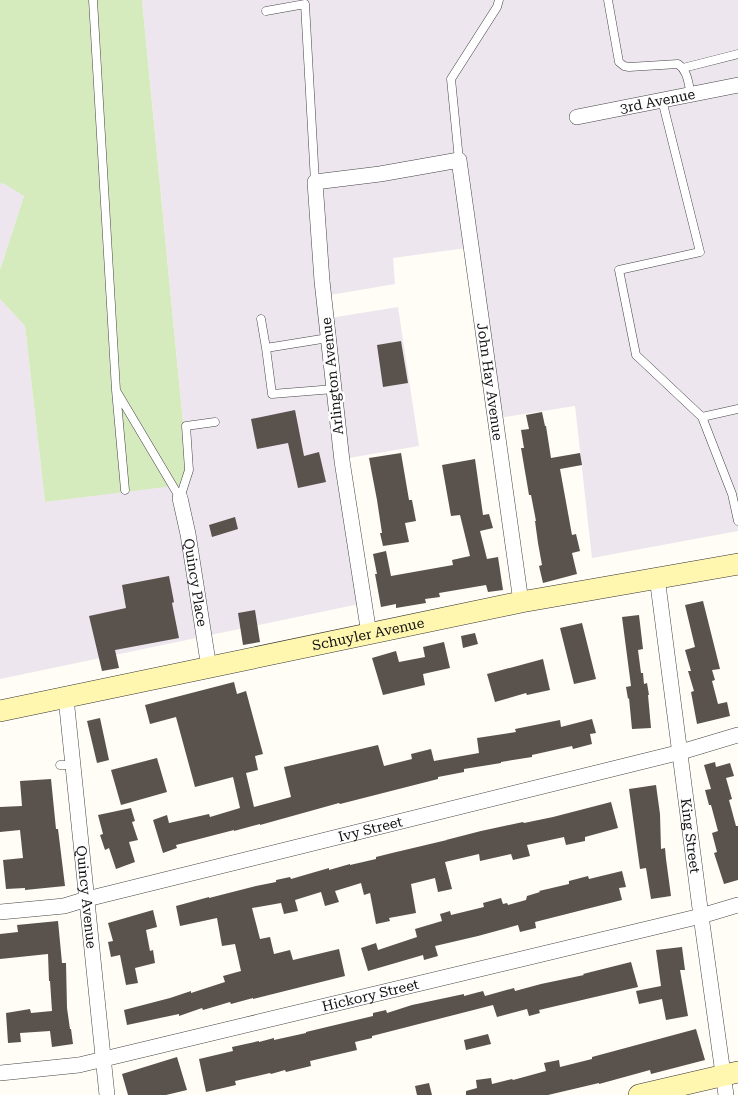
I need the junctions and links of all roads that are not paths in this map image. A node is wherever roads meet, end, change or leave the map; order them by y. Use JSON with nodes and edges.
{"nodes":[{"id":1,"x":93,"y":0,"type":"edge"},
{"id":2,"x":499,"y":0,"type":"edge"},
{"id":3,"x":608,"y":0,"type":"edge"},
{"id":4,"x":266,"y":12,"type":"dead end"},
{"id":5,"x":738,"y":54,"type":"edge"},
{"id":6,"x":683,"y":68,"type":"junction"},
{"id":7,"x":738,"y":85,"type":"edge"},
{"id":8,"x":691,"y":94,"type":"junction"},
{"id":9,"x":662,"y":100,"type":"junction"},
{"id":10,"x":577,"y":117,"type":"dead end"},
{"id":11,"x":460,"y":160,"type":"junction"},
{"id":12,"x":315,"y":182,"type":"junction"},
{"id":13,"x":261,"y":320,"type":"dead end"},
{"id":14,"x":328,"y":338,"type":"junction"},
{"id":15,"x":266,"y":348,"type":"junction"},
{"id":16,"x":334,"y":389,"type":"junction"},
{"id":17,"x":116,"y":390,"type":"junction"},
{"id":18,"x":738,"y":409,"type":"edge"},
{"id":19,"x":702,"y":417,"type":"junction"},
{"id":20,"x":215,"y":422,"type":"dead end"},
{"id":21,"x":124,"y":490,"type":"dead end"},
{"id":22,"x":180,"y":498,"type":"junction"},
{"id":23,"x":738,"y":521,"type":"edge"},
{"id":24,"x":738,"y":564,"type":"edge"},
{"id":25,"x":657,"y":578,"type":"junction"},
{"id":26,"x":521,"y":602,"type":"junction"},
{"id":27,"x":369,"y":634,"type":"junction"},
{"id":28,"x":209,"y":668,"type":"junction"},
{"id":29,"x":66,"y":698,"type":"junction"},
{"id":30,"x":0,"y":711,"type":"edge"},
{"id":31,"x":738,"y":735,"type":"edge"},
{"id":32,"x":681,"y":752,"type":"junction"},
{"id":33,"x":87,"y":899,"type":"junction"},
{"id":34,"x":738,"y":905,"type":"edge"},
{"id":35,"x":0,"y":912,"type":"edge"},
{"id":36,"x":701,"y":916,"type":"junction"},
{"id":37,"x":104,"y":1059,"type":"junction"},
{"id":38,"x":0,"y":1073,"type":"edge"},
{"id":39,"x":729,"y":1081,"type":"edge"},
{"id":40,"x":107,"y":1095,"type":"edge"},
{"id":41,"x":639,"y":1095,"type":"edge"}],
"edges":[{"from":1,"to":17,"type":"lane"},
{"from":2,"to":11,"type":"lane"},
{"from":3,"to":6,"type":"lane"},
{"from":4,"to":12,"type":"lane"},
{"from":5,"to":6,"type":"lane"},
{"from":6,"to":8,"type":"lane"},
{"from":7,"to":8,"type":"street","name":"3rd Avenue"},
{"from":8,"to":9,"type":"street","name":"3rd Avenue"},
{"from":9,"to":10,"type":"street","name":"3rd Avenue"},
{"from":9,"to":19,"type":"lane"},
{"from":11,"to":12,"type":"street"},
{"from":11,"to":26,"type":"street","name":"John Hay Avenue"},
{"from":12,"to":14,"type":"street","name":"Arlington Avenue"},
{"from":13,"to":15,"type":"lane"},
{"from":14,"to":15,"type":"lane"},
{"from":14,"to":16,"type":"street","name":"Arlington Avenue"},
{"from":15,"to":16,"type":"lane"},
{"from":16,"to":27,"type":"street","name":"Arlington Avenue"},
{"from":17,"to":21,"type":"lane"},
{"from":17,"to":22,"type":"lane"},
{"from":18,"to":19,"type":"lane"},
{"from":19,"to":23,"type":"lane"},
{"from":20,"to":22,"type":"lane"},
{"from":22,"to":28,"type":"street","name":"Quincy Place"},
{"from":24,"to":25,"type":"main road","name":"Schuyler Avenue"},
{"from":25,"to":26,"type":"main road","name":"Schuyler Avenue"},
{"from":25,"to":32,"type":"street","name":"King Street"},
{"from":26,"to":27,"type":"main road","name":"Schuyler Avenue"},
{"from":27,"to":28,"type":"main road","name":"Schuyler Avenue"},
{"from":28,"to":29,"type":"main road","name":"Schuyler Avenue"},
{"from":29,"to":30,"type":"main road","name":"Schuyler Avenue"},
{"from":29,"to":33,"type":"street","name":"Quincy Avenue"},
{"from":31,"to":32,"type":"street","name":"Ivy Street"},
{"from":32,"to":33,"type":"street","name":"Ivy Street"},
{"from":32,"to":36,"type":"street","name":"King Street"},
{"from":33,"to":35,"type":"street","name":"Ivy Street"},
{"from":33,"to":37,"type":"street","name":"Quincy Avenue"},
{"from":34,"to":36,"type":"street","name":"Hickory Street"},
{"from":36,"to":37,"type":"street","name":"Hickory Street"},
{"from":36,"to":39,"type":"street","name":"King Street"},
{"from":37,"to":38,"type":"street","name":"Hickory Street"},
{"from":37,"to":40,"type":"street","name":"Quincy Avenue"},
{"from":39,"to":41,"type":"main road"}]}
